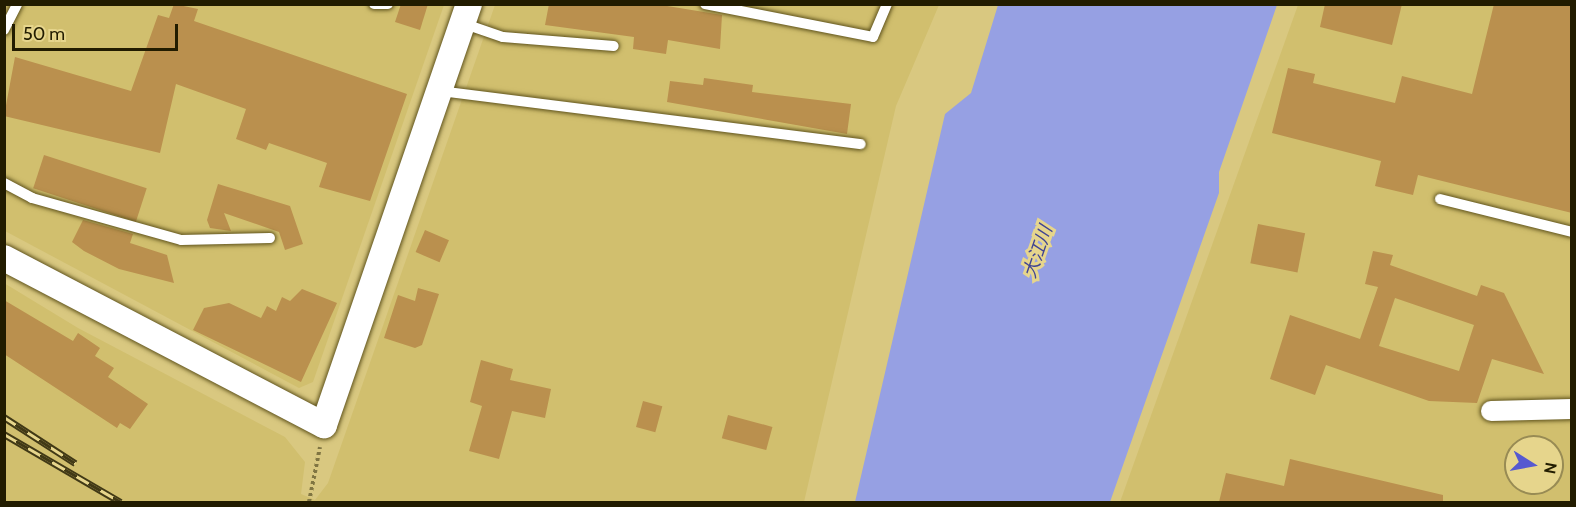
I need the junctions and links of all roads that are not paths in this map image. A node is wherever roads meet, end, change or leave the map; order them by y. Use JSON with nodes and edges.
{"nodes":[{"id":1,"x":17,"y":4,"type":"edge"},
{"id":2,"x":374,"y":4,"type":"edge"},
{"id":3,"x":388,"y":4,"type":"edge"},
{"id":4,"x":705,"y":4,"type":"edge"},
{"id":5,"x":887,"y":4,"type":"edge"},
{"id":6,"x":466,"y":14,"type":"edge"},
{"id":7,"x":4,"y":30,"type":"edge"},
{"id":8,"x":614,"y":46,"type":"dead end"},
{"id":9,"x":439,"y":91,"type":"junction"},
{"id":10,"x":861,"y":144,"type":"dead end"},
{"id":11,"x":4,"y":183,"type":"edge"},
{"id":12,"x":1440,"y":199,"type":"dead end"},
{"id":13,"x":1572,"y":232,"type":"edge"},
{"id":14,"x":270,"y":238,"type":"dead end"},
{"id":15,"x":4,"y":258,"type":"edge"},
{"id":16,"x":1572,"y":409,"type":"edge"},
{"id":17,"x":1491,"y":411,"type":"dead end"}],
"edges":[{"from":1,"to":7,"type":"lane"},
{"from":2,"to":3,"type":"lane"},
{"from":4,"to":5,"type":"lane"},
{"from":6,"to":8,"type":"lane"},
{"from":6,"to":9,"type":"street"},
{"from":9,"to":10,"type":"lane"},
{"from":9,"to":15,"type":"street"},
{"from":11,"to":14,"type":"lane"},
{"from":12,"to":13,"type":"lane"},
{"from":16,"to":17,"type":"street"}]}
